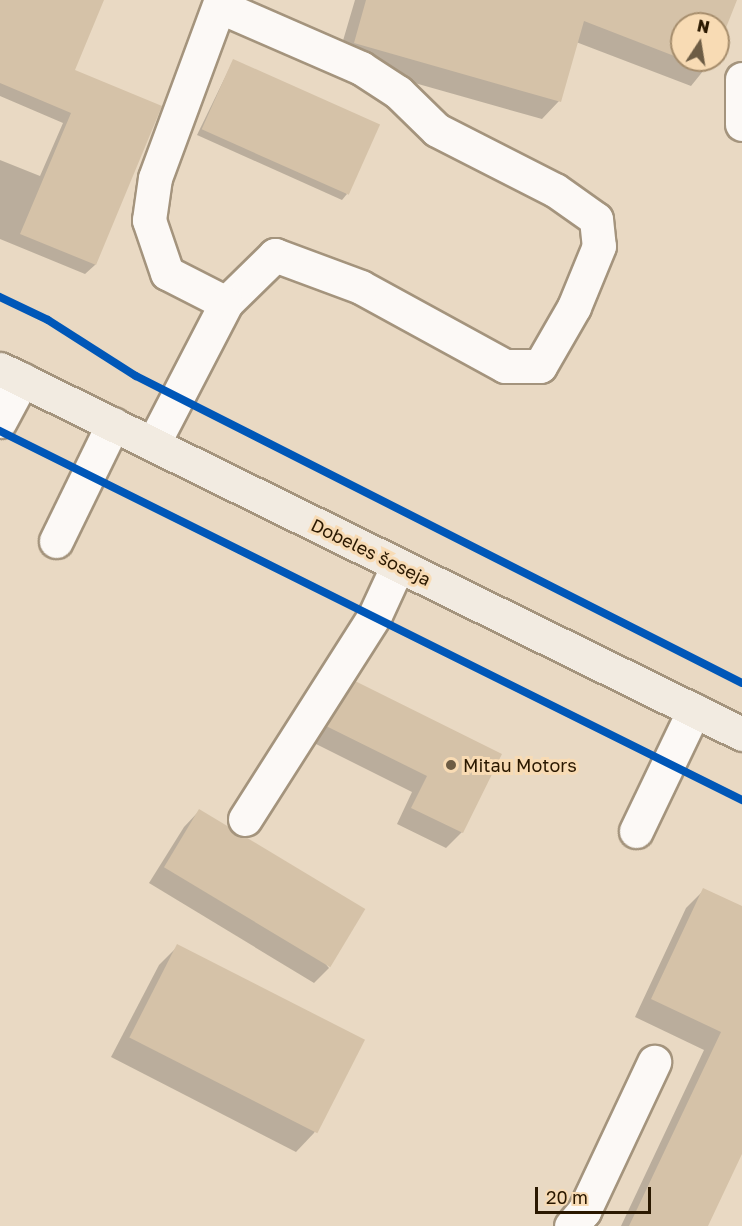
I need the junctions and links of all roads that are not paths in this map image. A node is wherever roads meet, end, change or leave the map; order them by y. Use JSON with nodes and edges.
{"nodes":[{"id":1,"x":221,"y":3,"type":"edge"},
{"id":2,"x":742,"y":79,"type":"edge"},
{"id":3,"x":742,"y":124,"type":"edge"},
{"id":4,"x":226,"y":303,"type":"junction"},
{"id":5,"x":11,"y":374,"type":"edge"},
{"id":6,"x":0,"y":421,"type":"edge"},
{"id":7,"x":112,"y":424,"type":"junction"},
{"id":8,"x":153,"y":444,"type":"junction"},
{"id":9,"x":56,"y":541,"type":"dead end"},
{"id":10,"x":398,"y":565,"type":"junction"},
{"id":11,"x":694,"y":710,"type":"junction"},
{"id":12,"x":742,"y":734,"type":"edge"},
{"id":13,"x":246,"y":819,"type":"dead end"},
{"id":14,"x":636,"y":831,"type":"dead end"},
{"id":15,"x":654,"y":1062,"type":"dead end"},
{"id":16,"x":571,"y":1226,"type":"edge"}],
"edges":[{"from":1,"to":4,"type":"lane"},
{"from":1,"to":4,"type":"lane"},
{"from":2,"to":3,"type":"lane"},
{"from":4,"to":8,"type":"lane"},
{"from":5,"to":6,"type":"lane"},
{"from":5,"to":7,"type":"main road","name":"Dobeles šoseja"},
{"from":7,"to":8,"type":"main road","name":"Dobeles šoseja"},
{"from":7,"to":9,"type":"lane"},
{"from":8,"to":10,"type":"main road","name":"Dobeles šoseja"},
{"from":10,"to":11,"type":"main road","name":"Dobeles šoseja"},
{"from":10,"to":13,"type":"lane"},
{"from":11,"to":12,"type":"main road","name":"Dobeles šoseja"},
{"from":11,"to":14,"type":"lane"},
{"from":15,"to":16,"type":"lane"}]}
